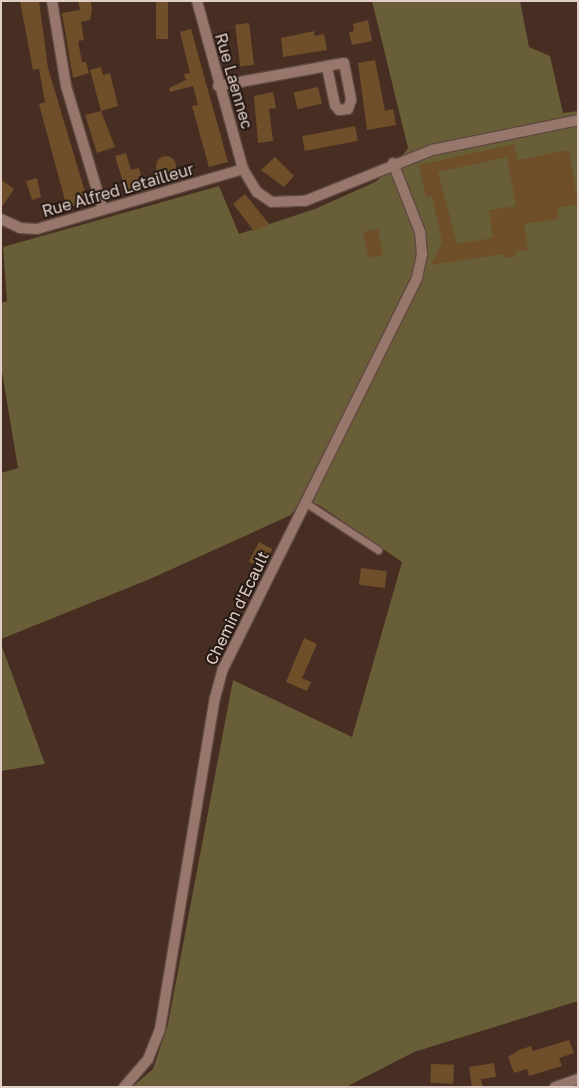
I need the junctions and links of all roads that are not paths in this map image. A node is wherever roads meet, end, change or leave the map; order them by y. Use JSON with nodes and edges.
{"nodes":[{"id":1,"x":52,"y":1,"type":"edge"},
{"id":2,"x":198,"y":1,"type":"edge"},
{"id":3,"x":327,"y":66,"type":"dead end"},
{"id":4,"x":218,"y":86,"type":"junction"},
{"id":5,"x":578,"y":120,"type":"edge"},
{"id":6,"x":393,"y":163,"type":"junction"},
{"id":7,"x":243,"y":169,"type":"junction"},
{"id":8,"x":103,"y":210,"type":"junction"},
{"id":9,"x":1,"y":219,"type":"edge"},
{"id":10,"x":306,"y":503,"type":"junction"},
{"id":11,"x":378,"y":550,"type":"dead end"},
{"id":12,"x":578,"y":1079,"type":"edge"},
{"id":13,"x":124,"y":1087,"type":"edge"},
{"id":14,"x":555,"y":1087,"type":"edge"}],
"edges":[{"from":1,"to":8,"type":"street"},
{"from":2,"to":4,"type":"street","name":"Rue Laennec"},
{"from":3,"to":4,"type":"street"},
{"from":4,"to":7,"type":"street","name":"Rue Laennec"},
{"from":5,"to":6,"type":"street","name":"Rue Laennec"},
{"from":6,"to":7,"type":"street","name":"Rue Laennec"},
{"from":6,"to":10,"type":"street","name":"Chemin d'Ecault"},
{"from":7,"to":8,"type":"street","name":"Rue Alfred Letailleur"},
{"from":8,"to":9,"type":"street","name":"Rue Alfred Letailleur"},
{"from":10,"to":11,"type":"lane"},
{"from":10,"to":13,"type":"street","name":"Chemin d'Ecault"},
{"from":12,"to":14,"type":"street"}]}
